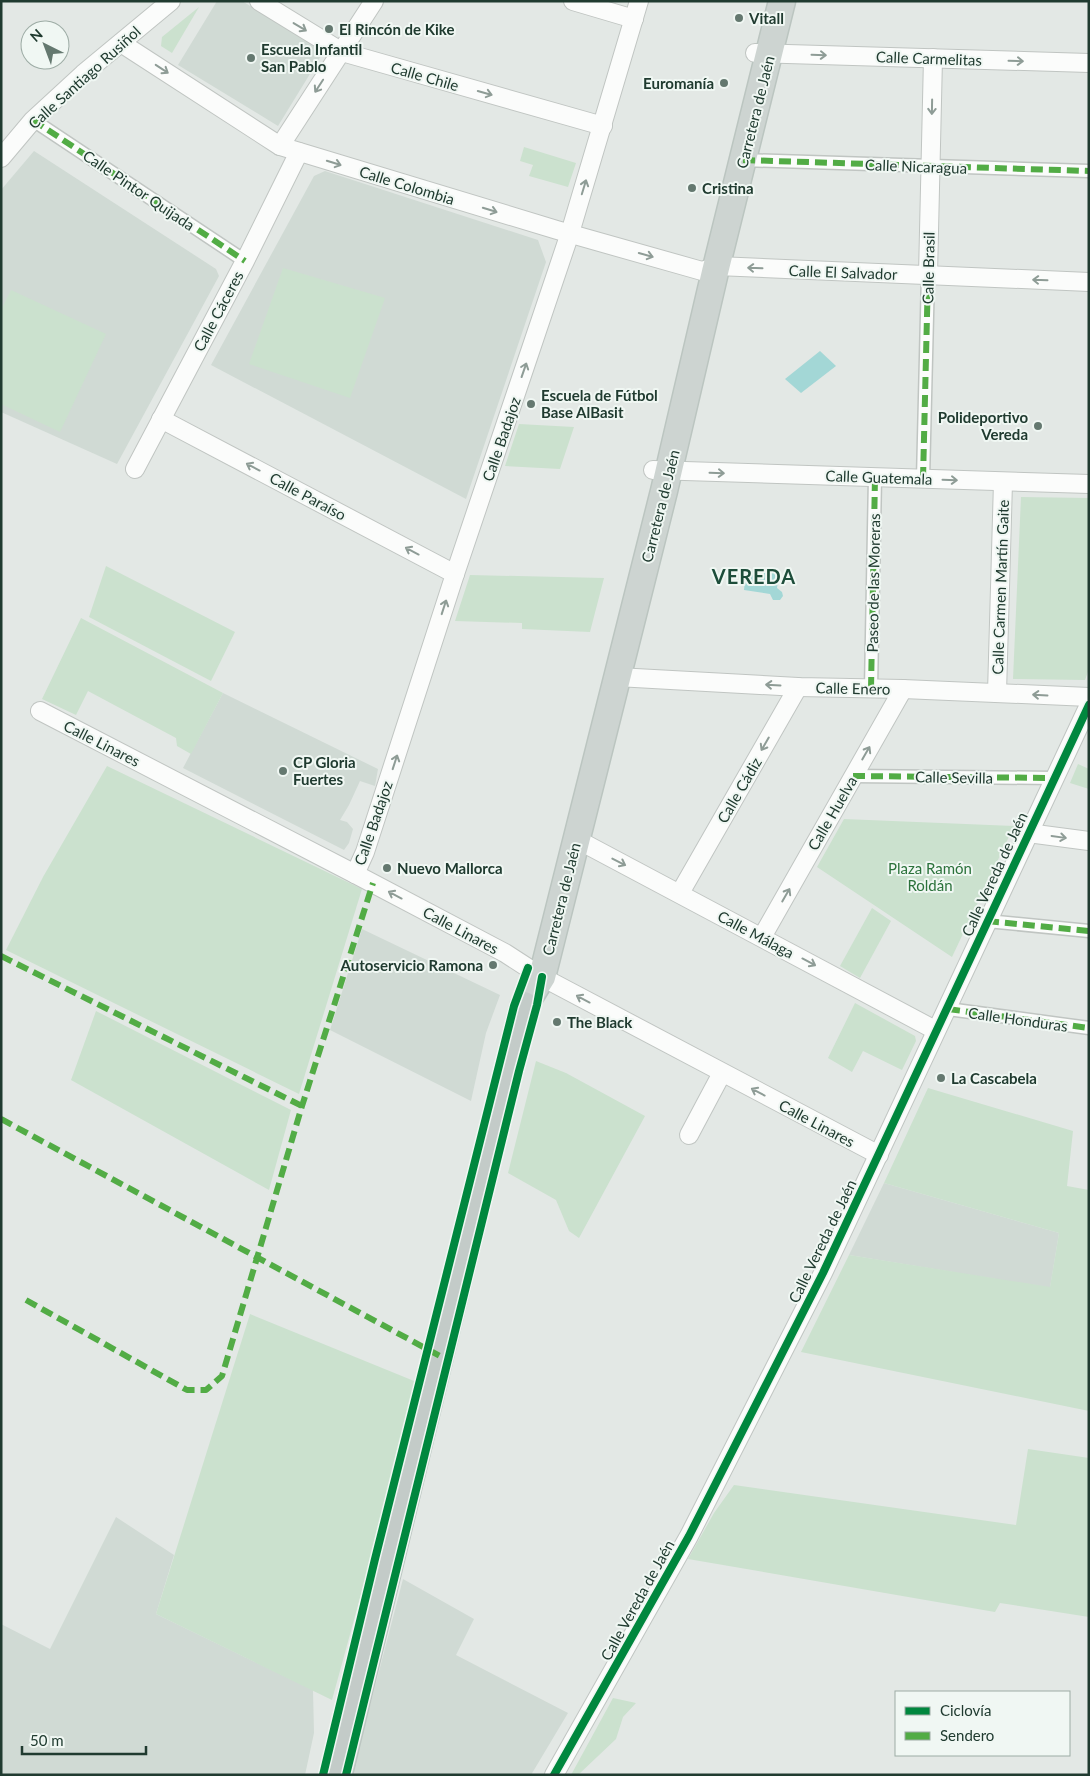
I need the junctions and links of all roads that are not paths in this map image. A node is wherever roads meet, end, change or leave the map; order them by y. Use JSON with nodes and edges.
{"nodes":[{"id":1,"x":171,"y":1,"type":"edge"},
{"id":2,"x":259,"y":1,"type":"edge"},
{"id":3,"x":374,"y":1,"type":"edge"},
{"id":4,"x":573,"y":1,"type":"edge"},
{"id":5,"x":639,"y":1,"type":"edge"},
{"id":6,"x":767,"y":1,"type":"edge"},
{"id":7,"x":782,"y":1,"type":"edge"},
{"id":8,"x":634,"y":20,"type":"junction"},
{"id":9,"x":121,"y":43,"type":"junction"},
{"id":10,"x":341,"y":52,"type":"junction"},
{"id":11,"x":762,"y":53,"type":"junction"},
{"id":12,"x":933,"y":58,"type":"junction"},
{"id":13,"x":1089,"y":63,"type":"edge"},
{"id":14,"x":33,"y":120,"type":"junction"},
{"id":15,"x":603,"y":126,"type":"junction"},
{"id":16,"x":280,"y":146,"type":"junction"},
{"id":17,"x":299,"y":152,"type":"junction"},
{"id":18,"x":1,"y":158,"type":"edge"},
{"id":19,"x":743,"y":160,"type":"junction"},
{"id":20,"x":930,"y":167,"type":"junction"},
{"id":21,"x":1089,"y":171,"type":"edge"},
{"id":22,"x":570,"y":234,"type":"junction"},
{"id":23,"x":245,"y":261,"type":"junction"},
{"id":24,"x":709,"y":269,"type":"junction"},
{"id":25,"x":928,"y":275,"type":"junction"},
{"id":26,"x":1089,"y":282,"type":"edge"},
{"id":27,"x":161,"y":419,"type":"junction"},
{"id":28,"x":135,"y":468,"type":"dead end"},
{"id":29,"x":661,"y":470,"type":"junction"},
{"id":30,"x":876,"y":477,"type":"junction"},
{"id":31,"x":923,"y":479,"type":"junction"},
{"id":32,"x":1003,"y":482,"type":"junction"},
{"id":33,"x":1089,"y":484,"type":"edge"},
{"id":34,"x":455,"y":574,"type":"junction"},
{"id":35,"x":617,"y":677,"type":"junction"},
{"id":36,"x":798,"y":687,"type":"junction"},
{"id":37,"x":871,"y":689,"type":"junction"},
{"id":38,"x":903,"y":689,"type":"junction"},
{"id":39,"x":997,"y":692,"type":"junction"},
{"id":40,"x":1089,"y":697,"type":"edge"},
{"id":41,"x":1089,"y":706,"type":"edge"},
{"id":42,"x":40,"y":710,"type":"dead end"},
{"id":43,"x":853,"y":776,"type":"junction"},
{"id":44,"x":1054,"y":778,"type":"junction"},
{"id":45,"x":1028,"y":833,"type":"junction"},
{"id":46,"x":576,"y":839,"type":"junction"},
{"id":47,"x":1089,"y":841,"type":"edge"},
{"id":48,"x":355,"y":874,"type":"junction"},
{"id":49,"x":680,"y":893,"type":"junction"},
{"id":50,"x":987,"y":922,"type":"junction"},
{"id":51,"x":1089,"y":931,"type":"edge"},
{"id":52,"x":762,"y":937,"type":"junction"},
{"id":53,"x":535,"y":972,"type":"junction"},
{"id":54,"x":524,"y":1006,"type":"joint"},
{"id":55,"x":948,"y":1009,"type":"junction"},
{"id":56,"x":1089,"y":1028,"type":"edge"},
{"id":57,"x":935,"y":1030,"type":"junction"},
{"id":58,"x":722,"y":1073,"type":"junction"},
{"id":59,"x":689,"y":1135,"type":"dead end"},
{"id":60,"x":879,"y":1155,"type":"junction"},
{"id":61,"x":338,"y":1775,"type":"edge"},
{"id":62,"x":554,"y":1775,"type":"edge"}],
"edges":[{"from":1,"to":9,"type":"street","name":"Calle Santiago Rusiñol"},
{"from":2,"to":10,"type":"street","name":"Calle Chile","one_way":true},
{"from":3,"to":10,"type":"street"},
{"from":4,"to":8,"type":"street"},
{"from":5,"to":8,"type":"street","name":"Calle Badajoz"},
{"from":6,"to":11,"type":"main road","name":"Carretera de Jaén"},
{"from":7,"to":11,"type":"main road","name":"Carretera de Jaén"},
{"from":8,"to":15,"type":"street","name":"Calle Badajoz"},
{"from":9,"to":14,"type":"street","name":"Calle Santiago Rusiñol"},
{"from":9,"to":16,"type":"street","name":"Calle Colombia","one_way":true},
{"from":10,"to":15,"type":"street","name":"Calle Chile","one_way":true},
{"from":10,"to":16,"type":"street","one_way":true},
{"from":11,"to":12,"type":"street","name":"Calle Carmelitas","one_way":true},
{"from":11,"to":19,"type":"main road","name":"Carretera de Jaén"},
{"from":11,"to":24,"type":"main road","name":"Carretera de Jaén"},
{"from":12,"to":13,"type":"street","name":"Calle Carmelitas","one_way":true},
{"from":12,"to":20,"type":"street","name":"Calle Brasil","one_way":true},
{"from":14,"to":18,"type":"street","name":"Calle Santiago Rusiñol"},
{"from":14,"to":23,"type":"street","name":"Calle Pintor Quijada"},
{"from":22,"to":15,"type":"street","name":"Calle Badajoz","one_way":true},
{"from":16,"to":17,"type":"street","name":"Calle Colombia"},
{"from":17,"to":22,"type":"street","name":"Calle Colombia","one_way":true},
{"from":17,"to":23,"type":"street","name":"Calle Cáceres"},
{"from":19,"to":20,"type":"street","name":"Calle Nicaragua"},
{"from":19,"to":24,"type":"main road","name":"Carretera de Jaén"},
{"from":20,"to":21,"type":"street","name":"Calle Nicaragua"},
{"from":20,"to":25,"type":"street","name":"Calle Brasil"},
{"from":22,"to":24,"type":"street","name":"Calle Colombia","one_way":true},
{"from":34,"to":22,"type":"street","name":"Calle Badajoz","one_way":true},
{"from":23,"to":27,"type":"street","name":"Calle Cáceres"},
{"from":25,"to":24,"type":"street","name":"Calle El Salvador","one_way":true},
{"from":24,"to":29,"type":"main road","name":"Carretera de Jaén"},
{"from":26,"to":25,"type":"street","name":"Calle El Salvador","one_way":true},
{"from":25,"to":31,"type":"street","name":"Calle Brasil"},
{"from":27,"to":28,"type":"street","name":"Calle Cáceres"},
{"from":34,"to":27,"type":"street","name":"Calle Paraíso","one_way":true},
{"from":29,"to":30,"type":"street","name":"Calle Guatemala","one_way":true},
{"from":29,"to":35,"type":"main road","name":"Carretera de Jaén"},
{"from":29,"to":53,"type":"main road","name":"Carretera de Jaén"},
{"from":30,"to":31,"type":"street","name":"Calle Guatemala"},
{"from":30,"to":37,"type":"street","name":"Paseo de las Moreras"},
{"from":31,"to":32,"type":"street","name":"Calle Guatemala","one_way":true},
{"from":32,"to":33,"type":"street","name":"Calle Guatemala"},
{"from":32,"to":39,"type":"street","name":"Calle Carmen Martín Gaite"},
{"from":48,"to":34,"type":"street","name":"Calle Badajoz","one_way":true},
{"from":36,"to":35,"type":"street","name":"Calle Enero","one_way":true},
{"from":35,"to":46,"type":"main road","name":"Carretera de Jaén"},
{"from":36,"to":37,"type":"street","name":"Calle Enero"},
{"from":36,"to":49,"type":"street","name":"Calle Cádiz","one_way":true},
{"from":37,"to":38,"type":"street","name":"Calle Enero"},
{"from":38,"to":39,"type":"street","name":"Calle Enero"},
{"from":43,"to":38,"type":"street","name":"Calle Huelva","one_way":true},
{"from":40,"to":39,"type":"street","name":"Calle Enero","one_way":true},
{"from":41,"to":44,"type":"street","name":"Calle Vereda de Jaén"},
{"from":42,"to":48,"type":"street","name":"Calle Linares"},
{"from":43,"to":44,"type":"street","name":"Calle Sevilla"},
{"from":52,"to":43,"type":"street","name":"Calle Huelva","one_way":true},
{"from":44,"to":45,"type":"street","name":"Calle Vereda de Jaén"},
{"from":45,"to":47,"type":"street","one_way":true},
{"from":45,"to":50,"type":"street","name":"Calle Vereda de Jaén"},
{"from":46,"to":49,"type":"street","name":"Calle Málaga","one_way":true},
{"from":46,"to":53,"type":"main road","name":"Carretera de Jaén"},
{"from":53,"to":48,"type":"street","name":"Calle Linares","one_way":true},
{"from":49,"to":52,"type":"street","name":"Calle Málaga"},
{"from":50,"to":51,"type":"street"},
{"from":50,"to":55,"type":"street","name":"Calle Vereda de Jaén"},
{"from":52,"to":57,"type":"street","name":"Calle Málaga","one_way":true},
{"from":53,"to":54,"type":"main road","name":"Carretera de Jaén"},
{"from":58,"to":53,"type":"street","name":"Calle Linares","one_way":true},
{"from":54,"to":61,"type":"highway","name":"Carretera de Jaén"},
{"from":55,"to":56,"type":"street","name":"Calle Honduras"},
{"from":55,"to":57,"type":"street","name":"Calle Vereda de Jaén"},
{"from":57,"to":60,"type":"street","name":"Calle Vereda de Jaén"},
{"from":58,"to":59,"type":"street"},
{"from":60,"to":58,"type":"street","name":"Calle Linares","one_way":true},
{"from":60,"to":62,"type":"street","name":"Calle Vereda de Jaén"}]}
